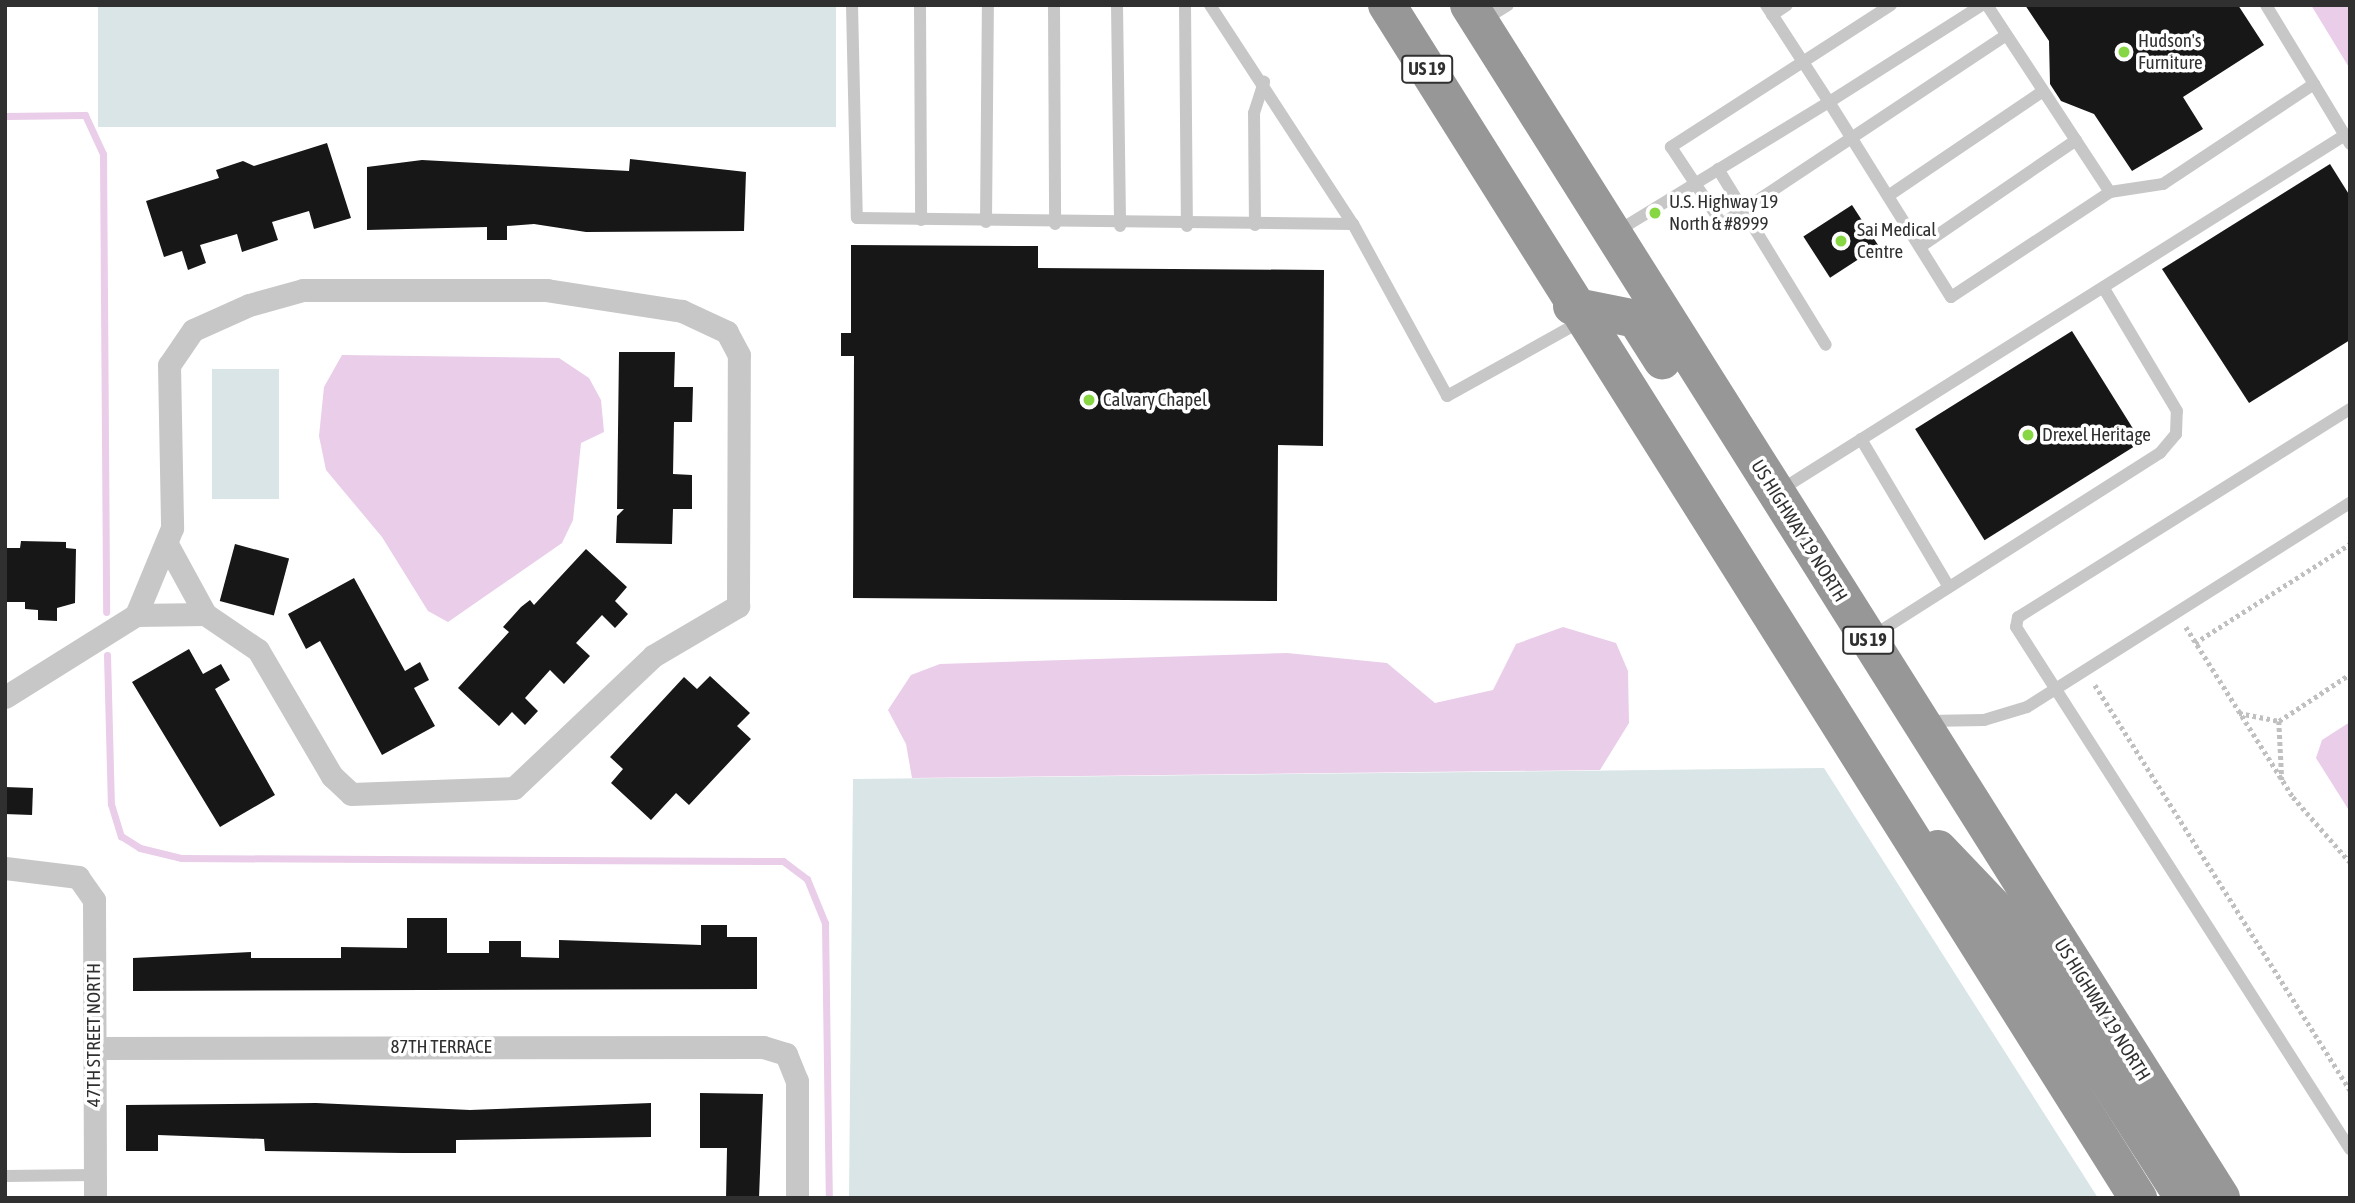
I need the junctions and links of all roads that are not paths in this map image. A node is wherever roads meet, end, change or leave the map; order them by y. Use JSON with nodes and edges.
{"nodes":[{"id":1,"x":852,"y":5,"type":"edge"},
{"id":2,"x":920,"y":5,"type":"edge"},
{"id":3,"x":988,"y":5,"type":"edge"},
{"id":4,"x":1054,"y":5,"type":"edge"},
{"id":5,"x":1117,"y":5,"type":"edge"},
{"id":6,"x":1185,"y":5,"type":"edge"},
{"id":7,"x":1210,"y":5,"type":"edge"},
{"id":8,"x":1387,"y":5,"type":"edge"},
{"id":9,"x":1787,"y":5,"type":"edge"},
{"id":10,"x":1891,"y":5,"type":"edge"},
{"id":11,"x":1984,"y":5,"type":"edge"},
{"id":12,"x":2266,"y":5,"type":"edge"},
{"id":13,"x":1769,"y":10,"type":"edge"},
{"id":14,"x":1485,"y":11,"type":"edge"},
{"id":15,"x":2006,"y":35,"type":"junction"},
{"id":16,"x":1802,"y":63,"type":"junction"},
{"id":17,"x":1264,"y":82,"type":"junction"},
{"id":18,"x":2314,"y":84,"type":"junction"},
{"id":19,"x":2043,"y":91,"type":"junction"},
{"id":20,"x":1829,"y":102,"type":"junction"},
{"id":21,"x":1853,"y":139,"type":"junction"},
{"id":22,"x":2076,"y":140,"type":"junction"},
{"id":23,"x":2347,"y":140,"type":"edge"},
{"id":24,"x":1718,"y":169,"type":"junction"},
{"id":25,"x":1695,"y":184,"type":"junction"},
{"id":26,"x":2110,"y":192,"type":"junction"},
{"id":27,"x":1888,"y":197,"type":"junction"},
{"id":28,"x":1743,"y":210,"type":"junction"},
{"id":29,"x":921,"y":220,"type":"junction"},
{"id":30,"x":986,"y":222,"type":"junction"},
{"id":31,"x":1055,"y":224,"type":"junction"},
{"id":32,"x":1353,"y":224,"type":"junction"},
{"id":33,"x":1255,"y":225,"type":"junction"},
{"id":34,"x":1120,"y":226,"type":"junction"},
{"id":35,"x":1187,"y":226,"type":"junction"},
{"id":36,"x":1612,"y":234,"type":"junction"},
{"id":37,"x":1920,"y":247,"type":"junction"},
{"id":38,"x":2103,"y":287,"type":"junction"},
{"id":39,"x":1577,"y":313,"type":"junction"},
{"id":40,"x":1826,"y":345,"type":"dead end"},
{"id":41,"x":2350,"y":409,"type":"edge"},
{"id":42,"x":1861,"y":439,"type":"junction"},
{"id":43,"x":1775,"y":493,"type":"junction"},
{"id":44,"x":2350,"y":503,"type":"edge"},
{"id":45,"x":168,"y":546,"type":"junction"},
{"id":46,"x":1949,"y":587,"type":"junction"},
{"id":47,"x":205,"y":614,"type":"junction"},
{"id":48,"x":136,"y":615,"type":"junction"},
{"id":49,"x":1867,"y":639,"type":"junction"},
{"id":50,"x":2054,"y":690,"type":"junction"},
{"id":51,"x":5,"y":697,"type":"edge"},
{"id":52,"x":1911,"y":708,"type":"junction"},
{"id":53,"x":1877,"y":783,"type":"junction"},
{"id":54,"x":5,"y":868,"type":"edge"},
{"id":55,"x":95,"y":1048,"type":"junction"},
{"id":56,"x":2350,"y":1149,"type":"edge"},
{"id":57,"x":5,"y":1176,"type":"edge"},
{"id":58,"x":95,"y":1186,"type":"edge"},
{"id":59,"x":797,"y":1198,"type":"edge"},
{"id":60,"x":2138,"y":1198,"type":"edge"},
{"id":61,"x":2183,"y":1198,"type":"edge"},
{"id":62,"x":2221,"y":1198,"type":"edge"}],
"edges":[{"from":1,"to":29,"type":"lane"},
{"from":2,"to":29,"type":"lane"},
{"from":3,"to":30,"type":"lane"},
{"from":4,"to":31,"type":"lane"},
{"from":5,"to":34,"type":"lane"},
{"from":6,"to":35,"type":"lane"},
{"from":7,"to":17,"type":"lane"},
{"from":8,"to":39,"type":"highway","number":"US 19"},
{"from":9,"to":13,"type":"lane"},
{"from":10,"to":16,"type":"lane"},
{"from":11,"to":15,"type":"lane"},
{"from":11,"to":20,"type":"lane"},
{"from":12,"to":18,"type":"lane"},
{"from":13,"to":16,"type":"lane"},
{"from":14,"to":36,"type":"highway","name":"US HIGHWAY 19 NORTH","number":"US 19"},
{"from":15,"to":19,"type":"lane"},
{"from":15,"to":21,"type":"lane"},
{"from":16,"to":20,"type":"lane"},
{"from":16,"to":25,"type":"lane"},
{"from":17,"to":32,"type":"lane"},
{"from":17,"to":33,"type":"lane"},
{"from":18,"to":23,"type":"lane"},
{"from":18,"to":26,"type":"lane"},
{"from":19,"to":22,"type":"lane"},
{"from":19,"to":27,"type":"lane"},
{"from":20,"to":21,"type":"lane"},
{"from":20,"to":24,"type":"lane"},
{"from":21,"to":27,"type":"lane"},
{"from":21,"to":28,"type":"lane"},
{"from":22,"to":26,"type":"lane"},
{"from":22,"to":37,"type":"lane"},
{"from":23,"to":38,"type":"lane"},
{"from":24,"to":25,"type":"lane"},
{"from":24,"to":28,"type":"lane"},
{"from":25,"to":28,"type":"lane"},
{"from":25,"to":36,"type":"lane"},
{"from":26,"to":37,"type":"lane"},
{"from":27,"to":37,"type":"lane"},
{"from":28,"to":40,"type":"lane"},
{"from":29,"to":30,"type":"lane"},
{"from":30,"to":31,"type":"lane"},
{"from":31,"to":34,"type":"lane"},
{"from":32,"to":33,"type":"lane"},
{"from":32,"to":39,"type":"lane"},
{"from":33,"to":35,"type":"lane"},
{"from":34,"to":35,"type":"lane"},
{"from":36,"to":43,"type":"highway","name":"US HIGHWAY 19 NORTH","number":"US 19"},
{"from":38,"to":42,"type":"lane"},
{"from":38,"to":46,"type":"lane"},
{"from":39,"to":52,"type":"highway"},
{"from":39,"to":53,"type":"highway","number":"US 19"},
{"from":41,"to":50,"type":"lane"},
{"from":42,"to":43,"type":"lane"},
{"from":42,"to":46,"type":"lane"},
{"from":43,"to":49,"type":"highway","name":"US HIGHWAY 19 NORTH","number":"US 19"},
{"from":44,"to":50,"type":"lane"},
{"from":45,"to":47,"type":"street"},
{"from":45,"to":47,"type":"street"},
{"from":45,"to":48,"type":"street"},
{"from":46,"to":49,"type":"lane"},
{"from":47,"to":48,"type":"street"},
{"from":48,"to":51,"type":"street"},
{"from":49,"to":52,"type":"highway","name":"US HIGHWAY 19 NORTH","number":"US 19"},
{"from":50,"to":52,"type":"lane"},
{"from":50,"to":56,"type":"lane"},
{"from":52,"to":62,"type":"highway","name":"US HIGHWAY 19 NORTH","number":"US 19"},
{"from":53,"to":60,"type":"highway","number":"US 19"},
{"from":53,"to":61,"type":"highway"},
{"from":54,"to":55,"type":"street","name":"47TH STREET NORTH"},
{"from":55,"to":58,"type":"street","name":"47TH STREET NORTH"},
{"from":55,"to":59,"type":"street","name":"87TH TERRACE"},
{"from":57,"to":58,"type":"lane"}]}
